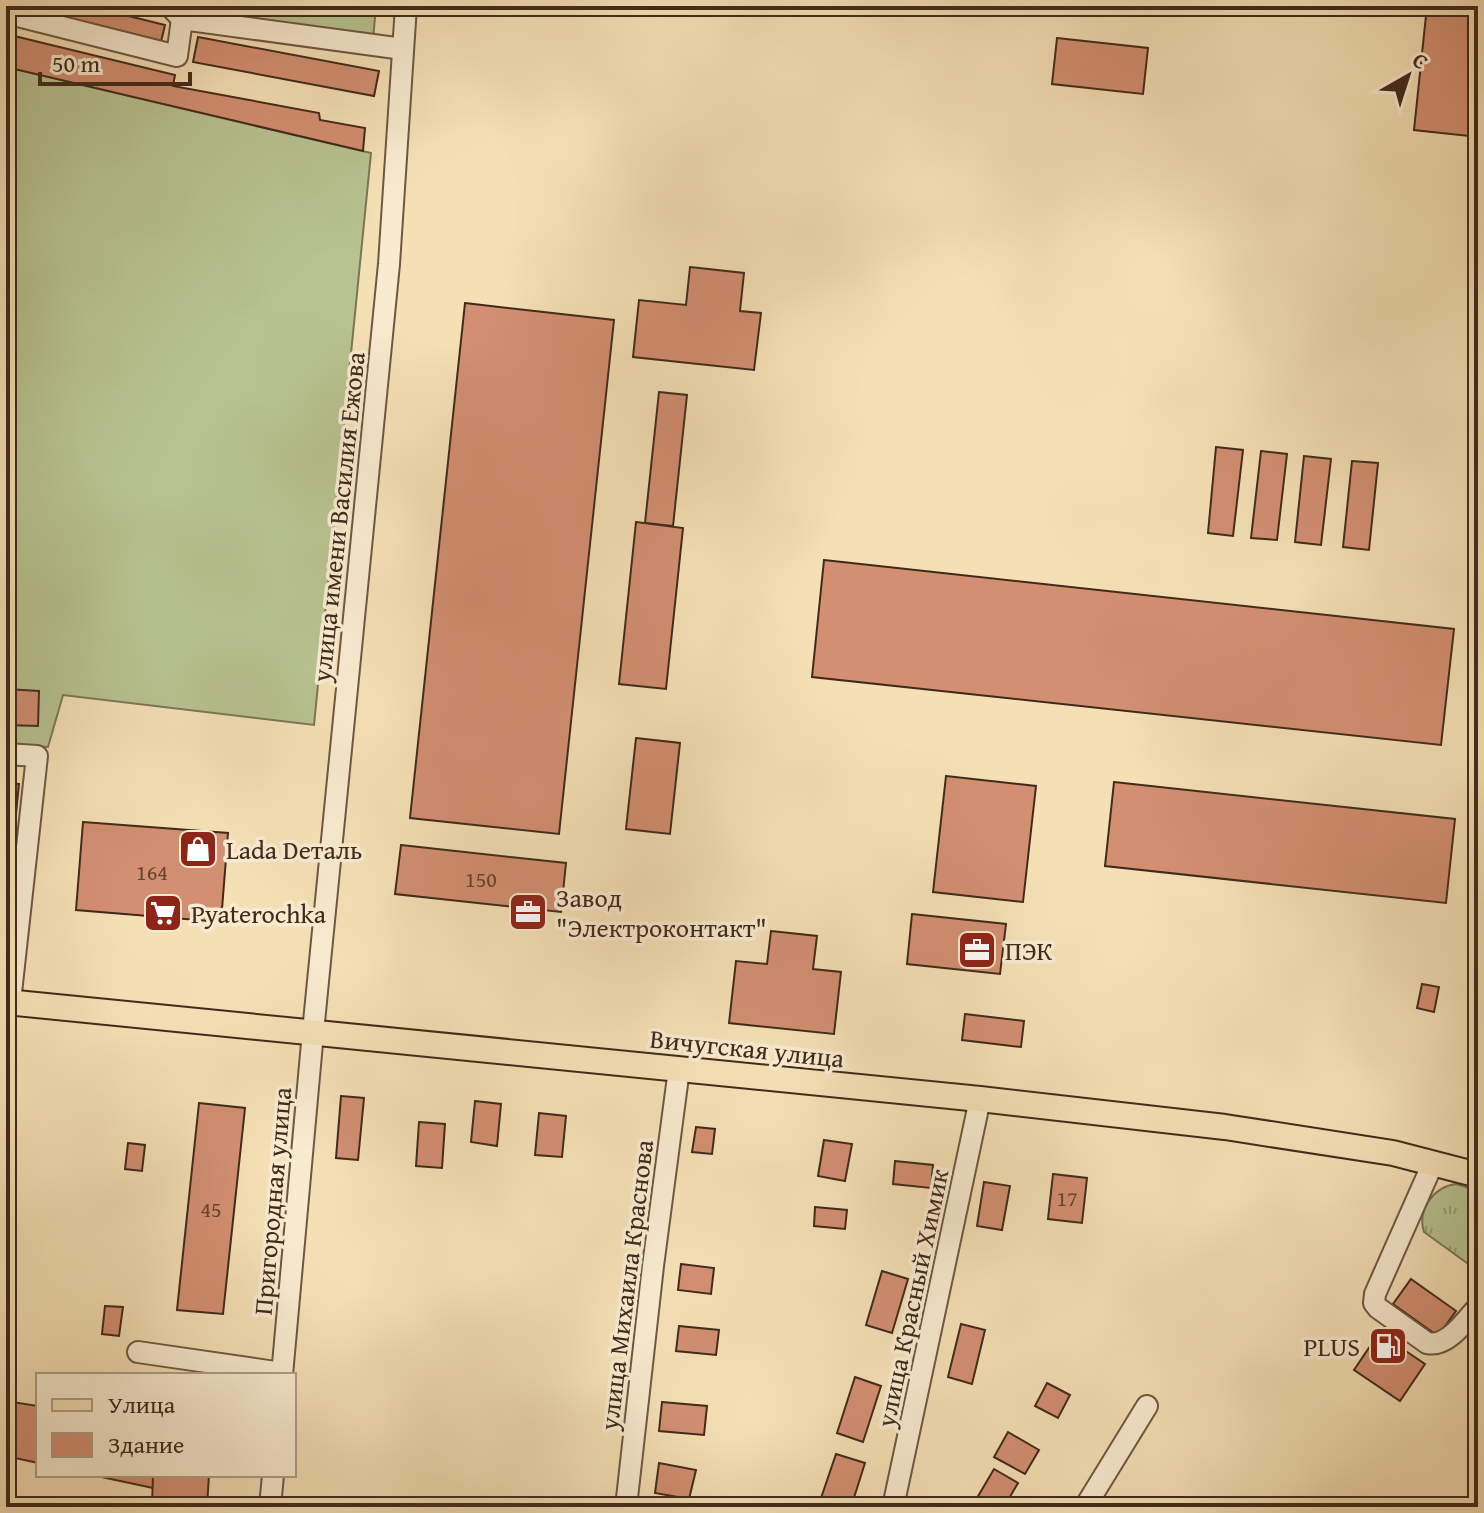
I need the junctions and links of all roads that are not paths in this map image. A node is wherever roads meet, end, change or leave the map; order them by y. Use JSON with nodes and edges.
{"nodes":[{"id":1,"x":406,"y":6,"type":"edge"},
{"id":2,"x":176,"y":12,"type":"edge"},
{"id":3,"x":6,"y":13,"type":"edge"},
{"id":4,"x":403,"y":49,"type":"junction"},
{"id":5,"x":6,"y":754,"type":"edge"},
{"id":6,"x":15,"y":865,"type":"edge"},
{"id":7,"x":8,"y":1002,"type":"edge"},
{"id":8,"x":313,"y":1032,"type":"junction"},
{"id":9,"x":679,"y":1069,"type":"junction"},
{"id":10,"x":980,"y":1099,"type":"junction"},
{"id":11,"x":1433,"y":1163,"type":"junction"},
{"id":12,"x":1478,"y":1175,"type":"edge"},
{"id":13,"x":1478,"y":1307,"type":"edge"},
{"id":14,"x":138,"y":1352,"type":"dead end"},
{"id":15,"x":275,"y":1373,"type":"edge"},
{"id":16,"x":282,"y":1373,"type":"edge"},
{"id":17,"x":1147,"y":1406,"type":"dead end"},
{"id":18,"x":273,"y":1477,"type":"edge"},
{"id":19,"x":270,"y":1507,"type":"edge"},
{"id":20,"x":626,"y":1507,"type":"edge"},
{"id":21,"x":893,"y":1507,"type":"edge"},
{"id":22,"x":1085,"y":1507,"type":"edge"}],
"edges":[{"from":1,"to":4,"type":"street","name":"улица имени Василия Ежова"},
{"from":2,"to":3,"type":"street"},
{"from":2,"to":4,"type":"street"},
{"from":4,"to":8,"type":"street","name":"улица имени Василия Ежова"},
{"from":5,"to":6,"type":"street"},
{"from":6,"to":7,"type":"street"},
{"from":7,"to":8,"type":"main road","name":"Вичугская улица"},
{"from":8,"to":9,"type":"main road","name":"Вичугская улица"},
{"from":8,"to":16,"type":"street","name":"Пригородная улица"},
{"from":9,"to":10,"type":"main road","name":"Вичугская улица"},
{"from":9,"to":20,"type":"street","name":"улица Михаила Краснова"},
{"from":10,"to":11,"type":"main road","name":"Вичугская улица"},
{"from":10,"to":21,"type":"street","name":"улица Красный Химик"},
{"from":11,"to":12,"type":"main road","name":"Вичугская улица"},
{"from":11,"to":13,"type":"street"},
{"from":14,"to":15,"type":"street"},
{"from":17,"to":22,"type":"street"},
{"from":18,"to":19,"type":"street"}]}
